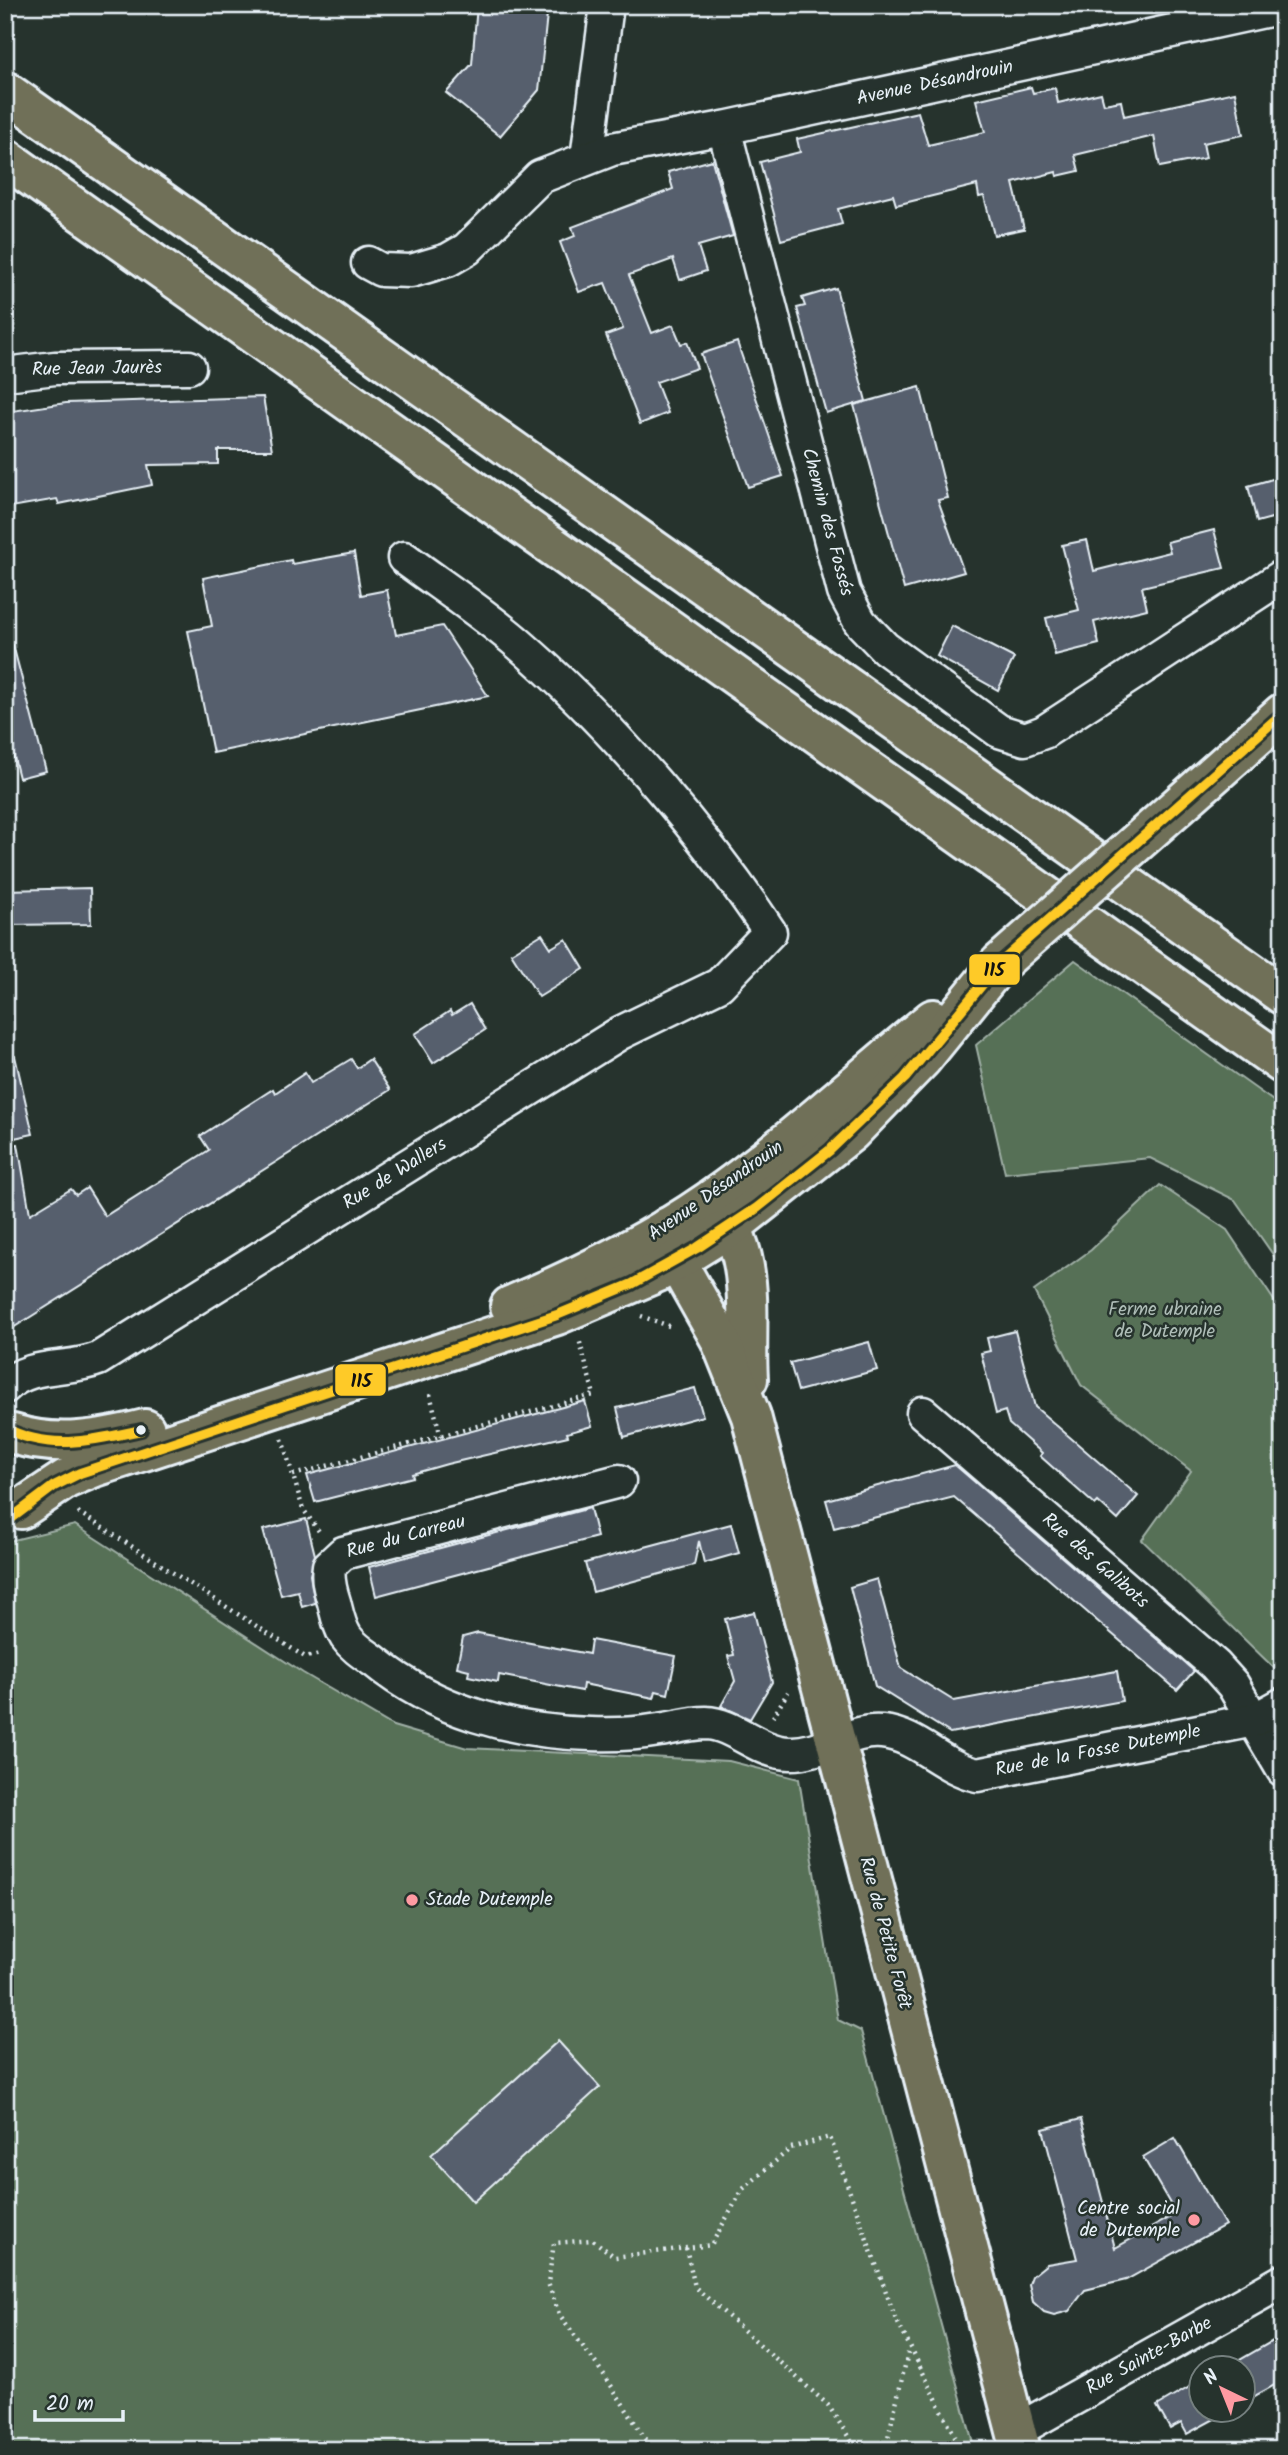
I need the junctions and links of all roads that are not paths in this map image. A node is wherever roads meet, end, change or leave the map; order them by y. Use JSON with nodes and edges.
{"nodes":[{"id":1,"x":607,"y":5,"type":"edge"},
{"id":2,"x":1283,"y":7,"type":"edge"},
{"id":3,"x":5,"y":62,"type":"edge"},
{"id":4,"x":5,"y":91,"type":"edge"},
{"id":5,"x":724,"y":128,"type":"junction"},
{"id":6,"x":5,"y":158,"type":"edge"},
{"id":7,"x":587,"y":158,"type":"junction"},
{"id":8,"x":117,"y":170,"type":"junction"},
{"id":9,"x":368,"y":263,"type":"dead end"},
{"id":10,"x":189,"y":367,"type":"dead end"},
{"id":11,"x":5,"y":374,"type":"edge"},
{"id":12,"x":404,"y":558,"type":"dead end"},
{"id":13,"x":1283,"y":576,"type":"edge"},
{"id":14,"x":1283,"y":713,"type":"edge"},
{"id":15,"x":1283,"y":995,"type":"edge"},
{"id":16,"x":1283,"y":1063,"type":"edge"},
{"id":17,"x":721,"y":1213,"type":"junction"},
{"id":18,"x":672,"y":1244,"type":"junction"},
{"id":19,"x":5,"y":1387,"type":"edge"},
{"id":20,"x":923,"y":1413,"type":"dead end"},
{"id":21,"x":751,"y":1416,"type":"junction"},
{"id":22,"x":9,"y":1431,"type":"edge"},
{"id":23,"x":619,"y":1480,"type":"dead end"},
{"id":24,"x":13,"y":1516,"type":"edge"},
{"id":25,"x":1283,"y":1704,"type":"edge"},
{"id":26,"x":1254,"y":1720,"type":"junction"},
{"id":27,"x":836,"y":1741,"type":"junction"},
{"id":28,"x":1283,"y":1770,"type":"edge"},
{"id":29,"x":1283,"y":2281,"type":"edge"},
{"id":30,"x":1018,"y":2441,"type":"edge"}],
"edges":[{"from":1,"to":7,"type":"street"},
{"from":2,"to":5,"type":"street","name":"Avenue Désandrouin"},
{"from":3,"to":8,"type":"main road"},
{"from":4,"to":8,"type":"main road"},
{"from":5,"to":7,"type":"street","name":"Avenue Désandrouin"},
{"from":5,"to":13,"type":"street","name":"Chemin des Fossés"},
{"from":6,"to":16,"type":"main road"},
{"from":7,"to":9,"type":"street","name":"Avenue Désandrouin"},
{"from":8,"to":15,"type":"main road"},
{"from":10,"to":11,"type":"street","name":"Rue Jean Jaurès"},
{"from":12,"to":19,"type":"street","name":"Rue de Wallers"},
{"from":14,"to":17,"type":"main road","name":"Avenue Désandrouin","bridge":true},
{"from":17,"to":18,"type":"main road","name":"Avenue Désandrouin"},
{"from":17,"to":21,"type":"main road","name":"Rue de Petite Forêt"},
{"from":18,"to":21,"type":"main road","name":"Rue de Petite Forêt"},
{"from":18,"to":22,"type":"main road","name":"Avenue Désandrouin"},
{"from":18,"to":24,"type":"main road","name":"Avenue Désandrouin"},
{"from":20,"to":26,"type":"street","name":"Rue des Galibots"},
{"from":21,"to":27,"type":"main road","name":"Rue de Petite Forêt"},
{"from":22,"to":24,"type":"main road"},
{"from":23,"to":27,"type":"street","name":"Rue du Carreau"},
{"from":25,"to":26,"type":"street","name":"Rue de la Fosse Dutemple"},
{"from":26,"to":27,"type":"street","name":"Rue de la Fosse Dutemple"},
{"from":26,"to":28,"type":"street","name":"Rue des Galibots"},
{"from":27,"to":30,"type":"main road","name":"Rue de Petite Forêt"},
{"from":29,"to":30,"type":"street","name":"Rue Sainte-Barbe"}]}
